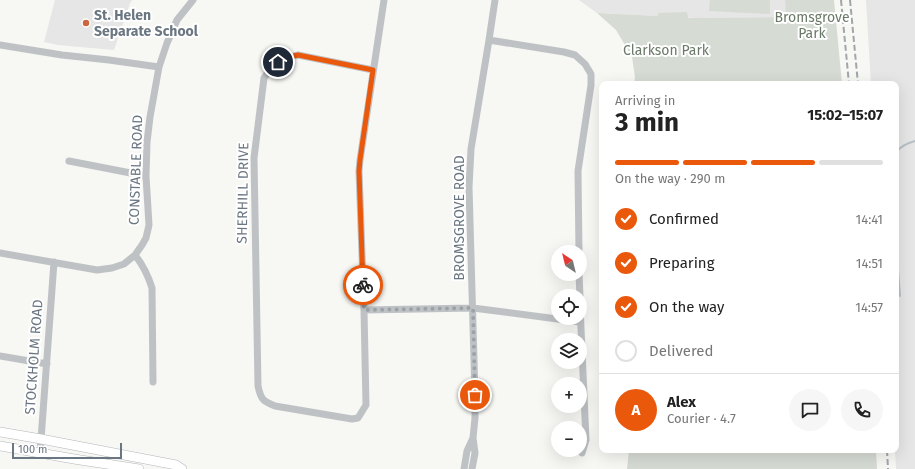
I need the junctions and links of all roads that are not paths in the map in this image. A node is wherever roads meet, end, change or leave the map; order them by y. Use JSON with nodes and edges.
{"nodes":[{"id":1,"x":193,"y":0,"type":"edge"},
{"id":2,"x":384,"y":0,"type":"edge"},
{"id":3,"x":495,"y":0,"type":"edge"},
{"id":4,"x":489,"y":40,"type":"junction"},
{"id":5,"x":0,"y":45,"type":"edge"},
{"id":6,"x":159,"y":67,"type":"junction"},
{"id":7,"x":373,"y":70,"type":"junction"},
{"id":8,"x":69,"y":161,"type":"dead end"},
{"id":9,"x":146,"y":176,"type":"junction"},
{"id":10,"x":579,"y":245,"type":"edge"},
{"id":11,"x":0,"y":253,"type":"edge"},
{"id":12,"x":135,"y":255,"type":"junction"},
{"id":13,"x":54,"y":262,"type":"junction"},
{"id":14,"x":473,"y":308,"type":"junction"},
{"id":15,"x":364,"y":310,"type":"junction"},
{"id":16,"x":551,"y":318,"type":"edge"},
{"id":17,"x":580,"y":325,"type":"edge"},
{"id":18,"x":0,"y":356,"type":"edge"},
{"id":19,"x":47,"y":364,"type":"junction"},
{"id":20,"x":153,"y":382,"type":"dead end"},
{"id":21,"x":585,"y":421,"type":"edge"},
{"id":22,"x":0,"y":432,"type":"edge"},
{"id":23,"x":473,"y":438,"type":"junction"},
{"id":24,"x":41,"y":439,"type":"junction"},
{"id":25,"x":0,"y":446,"type":"edge"},
{"id":26,"x":40,"y":453,"type":"junction"},
{"id":27,"x":139,"y":469,"type":"edge"},
{"id":28,"x":182,"y":469,"type":"edge"},
{"id":29,"x":464,"y":469,"type":"edge"},
{"id":30,"x":472,"y":469,"type":"edge"}],
"edges":[{"from":1,"to":6,"type":"street","name":"CONSTABLE ROAD"},
{"from":2,"to":7,"type":"street"},
{"from":3,"to":4,"type":"street","name":"BROMSGROVE ROAD"},
{"from":4,"to":10,"type":"street"},
{"from":4,"to":14,"type":"street","name":"BROMSGROVE ROAD"},
{"from":5,"to":6,"type":"street"},
{"from":6,"to":9,"type":"street","name":"CONSTABLE ROAD"},
{"from":7,"to":15,"type":"street"},
{"from":7,"to":15,"type":"street","name":"SHERHILL DRIVE"},
{"from":8,"to":9,"type":"street"},
{"from":9,"to":12,"type":"street","name":"CONSTABLE ROAD"},
{"from":11,"to":13,"type":"street","name":"CONSTABLE ROAD"},
{"from":12,"to":13,"type":"street","name":"CONSTABLE ROAD"},
{"from":12,"to":20,"type":"street"},
{"from":13,"to":19,"type":"street","name":"STOCKHOLM ROAD"},
{"from":14,"to":15,"type":"street"},
{"from":14,"to":16,"type":"street"},
{"from":14,"to":23,"type":"street","name":"BROMSGROVE ROAD"},
{"from":17,"to":21,"type":"street"},
{"from":18,"to":19,"type":"street"},
{"from":19,"to":24,"type":"street","name":"STOCKHOLM ROAD"},
{"from":22,"to":24,"type":"main road"},
{"from":23,"to":29,"type":"street","name":"BROMSGROVE ROAD"},
{"from":23,"to":30,"type":"street","name":"BROMSGROVE ROAD"},
{"from":24,"to":26,"type":"street","name":"STOCKHOLM ROAD"},
{"from":24,"to":28,"type":"main road"},
{"from":25,"to":26,"type":"main road"},
{"from":26,"to":27,"type":"main road"}]}
